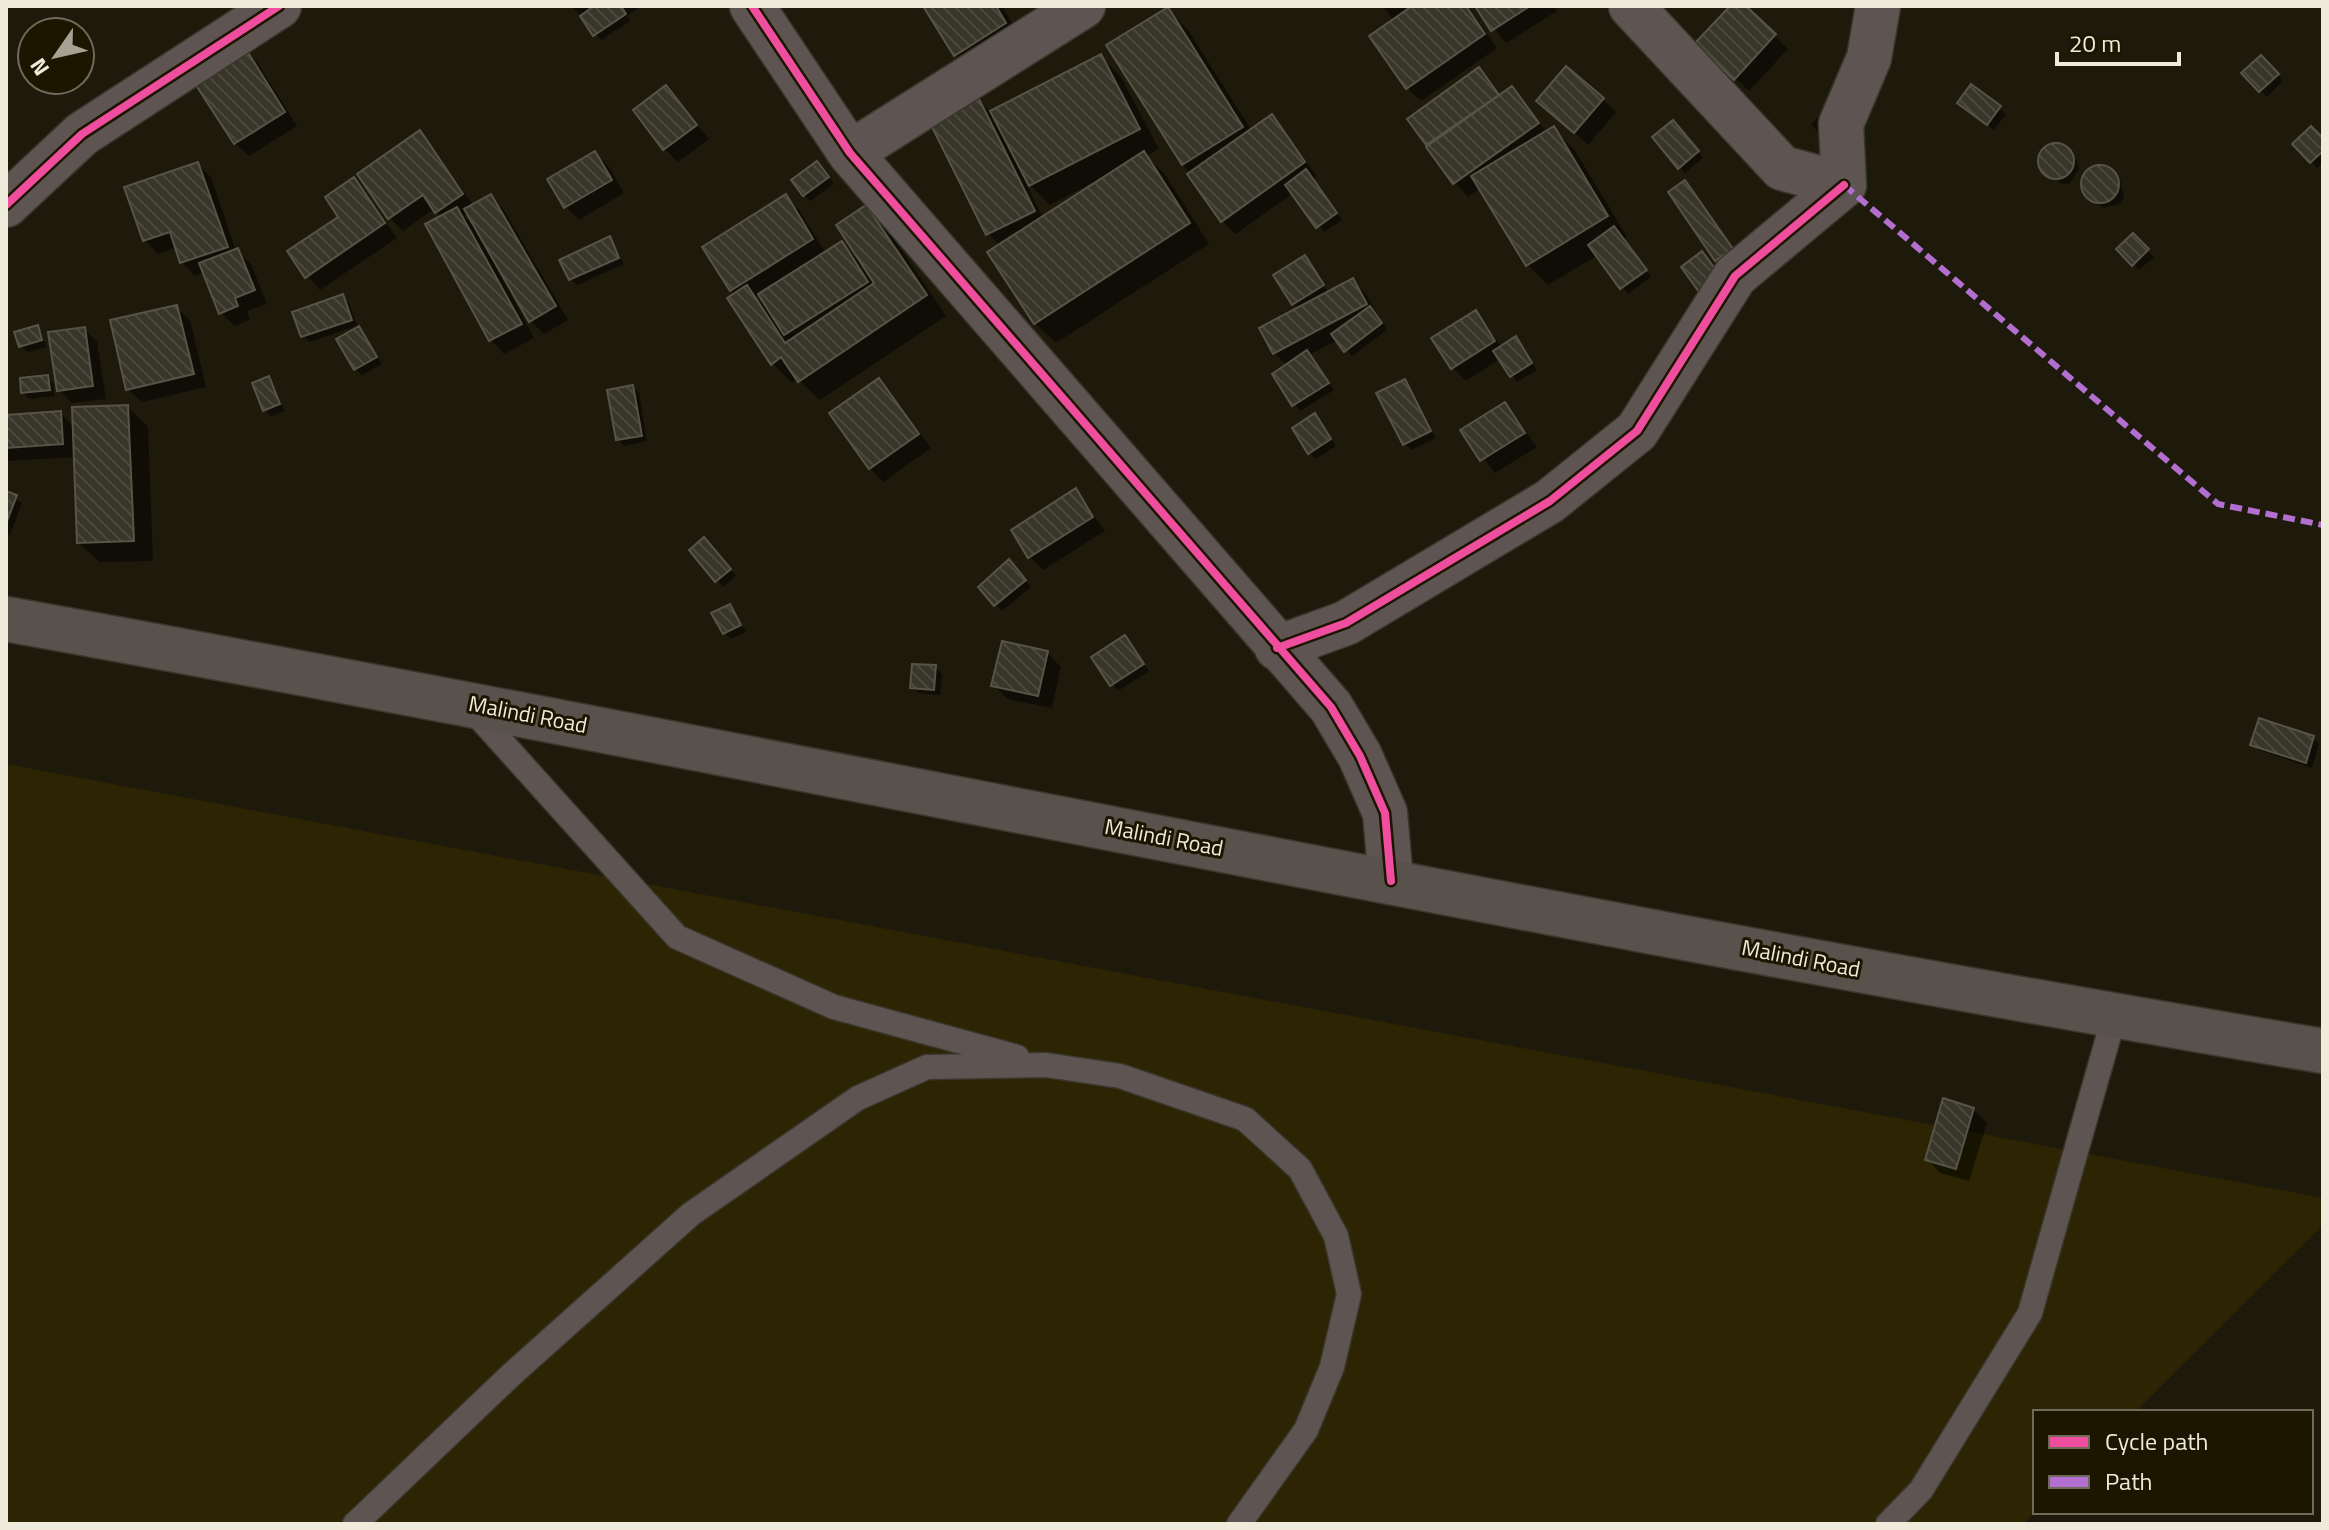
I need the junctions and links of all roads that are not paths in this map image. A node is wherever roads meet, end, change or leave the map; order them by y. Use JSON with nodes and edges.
{"nodes":[{"id":1,"x":279,"y":6,"type":"edge"},
{"id":2,"x":752,"y":6,"type":"edge"},
{"id":3,"x":1083,"y":6,"type":"edge"},
{"id":4,"x":1631,"y":6,"type":"edge"},
{"id":5,"x":1878,"y":6,"type":"edge"},
{"id":6,"x":850,"y":153,"type":"junction"},
{"id":7,"x":1844,"y":185,"type":"junction"},
{"id":8,"x":6,"y":205,"type":"edge"},
{"id":9,"x":6,"y":619,"type":"edge"},
{"id":10,"x":1277,"y":648,"type":"junction"},
{"id":11,"x":465,"y":701,"type":"junction"},
{"id":12,"x":1391,"y":881,"type":"junction"},
{"id":13,"x":2114,"y":1017,"type":"junction"},
{"id":14,"x":2323,"y":1051,"type":"edge"},
{"id":15,"x":1046,"y":1065,"type":"junction"},
{"id":16,"x":355,"y":1524,"type":"edge"},
{"id":17,"x":1239,"y":1524,"type":"edge"},
{"id":18,"x":1888,"y":1524,"type":"edge"}],
"edges":[{"from":1,"to":8,"type":"street"},
{"from":2,"to":6,"type":"street"},
{"from":3,"to":6,"type":"street"},
{"from":4,"to":7,"type":"street"},
{"from":5,"to":7,"type":"street"},
{"from":6,"to":10,"type":"street"},
{"from":7,"to":10,"type":"street"},
{"from":9,"to":11,"type":"highway","name":"Malindi Road"},
{"from":10,"to":12,"type":"street"},
{"from":11,"to":12,"type":"highway","name":"Malindi Road"},
{"from":11,"to":15,"type":"lane"},
{"from":12,"to":13,"type":"highway","name":"Malindi Road"},
{"from":13,"to":14,"type":"highway","name":"Malindi Road"},
{"from":13,"to":18,"type":"lane"},
{"from":15,"to":16,"type":"lane"},
{"from":15,"to":17,"type":"lane"}]}
